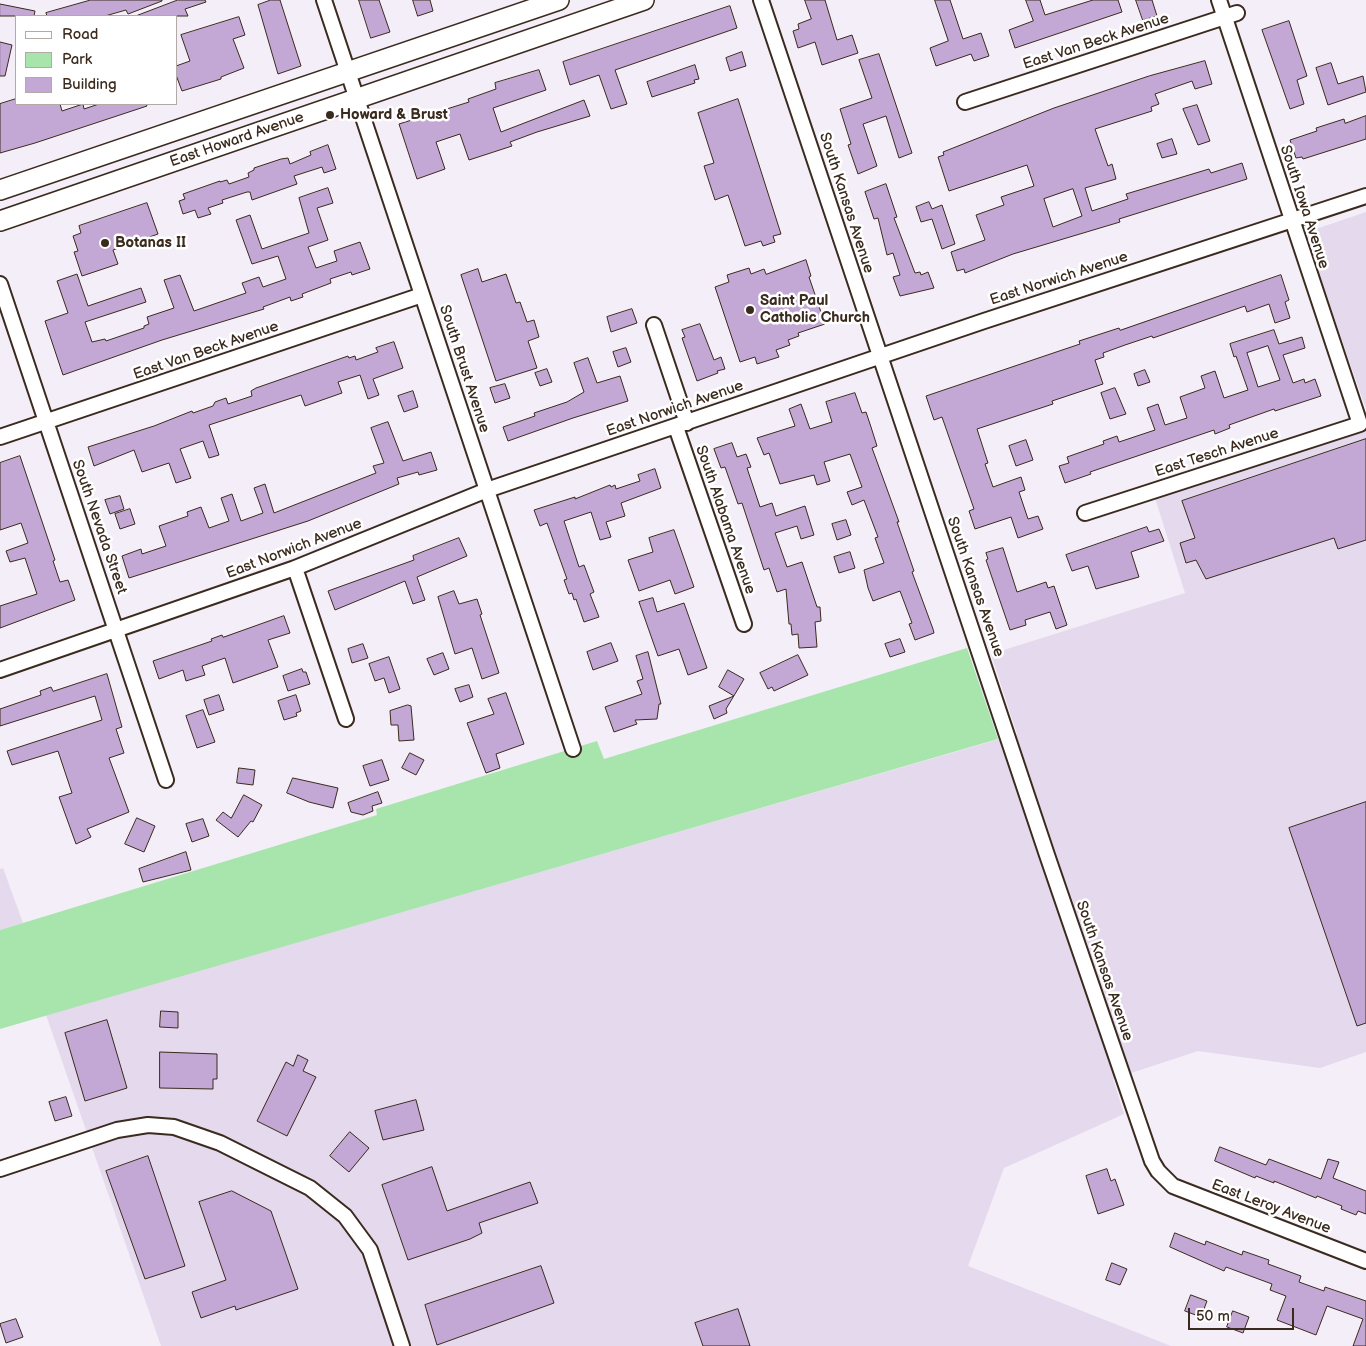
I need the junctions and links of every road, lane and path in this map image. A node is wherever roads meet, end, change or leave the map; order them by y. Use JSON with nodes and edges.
{"nodes":[{"id":1,"x":324,"y":0,"type":"edge"},
{"id":2,"x":559,"y":0,"type":"edge"},
{"id":3,"x":644,"y":0,"type":"edge"},
{"id":4,"x":762,"y":0,"type":"edge"},
{"id":5,"x":1219,"y":0,"type":"edge"},
{"id":6,"x":1231,"y":15,"type":"junction"},
{"id":7,"x":347,"y":72,"type":"junction"},
{"id":8,"x":356,"y":99,"type":"junction"},
{"id":9,"x":965,"y":102,"type":"dead end"},
{"id":10,"x":154,"y":138,"type":"junction"},
{"id":11,"x":162,"y":165,"type":"junction"},
{"id":12,"x":0,"y":190,"type":"edge"},
{"id":13,"x":1366,"y":196,"type":"edge"},
{"id":14,"x":1291,"y":220,"type":"junction"},
{"id":15,"x":0,"y":221,"type":"edge"},
{"id":16,"x":0,"y":284,"type":"edge"},
{"id":17,"x":422,"y":295,"type":"junction"},
{"id":18,"x":654,"y":325,"type":"dead end"},
{"id":19,"x":880,"y":357,"type":"junction"},
{"id":20,"x":47,"y":423,"type":"junction"},
{"id":21,"x":1360,"y":424,"type":"joint"},
{"id":22,"x":681,"y":425,"type":"junction"},
{"id":23,"x":0,"y":437,"type":"edge"},
{"id":24,"x":487,"y":490,"type":"junction"},
{"id":25,"x":1085,"y":513,"type":"dead end"},
{"id":26,"x":295,"y":568,"type":"junction"},
{"id":27,"x":744,"y":624,"type":"dead end"},
{"id":28,"x":116,"y":630,"type":"junction"},
{"id":29,"x":0,"y":670,"type":"edge"},
{"id":30,"x":346,"y":719,"type":"dead end"},
{"id":31,"x":573,"y":749,"type":"dead end"},
{"id":32,"x":166,"y":780,"type":"dead end"},
{"id":33,"x":0,"y":1169,"type":"edge"},
{"id":34,"x":1166,"y":1180,"type":"joint"},
{"id":35,"x":1366,"y":1261,"type":"edge"},
{"id":36,"x":402,"y":1346,"type":"edge"}],
"edges":[{"from":1,"to":7,"type":"street","name":"South Brust Avenue"},
{"from":2,"to":7,"type":"main road","name":"East Howard Avenue"},
{"from":3,"to":8,"type":"main road","name":"East Howard Avenue"},
{"from":4,"to":19,"type":"street","name":"South Kansas Avenue"},
{"from":5,"to":6,"type":"street","name":"South Iowa Avenue"},
{"from":6,"to":9,"type":"street","name":"East Van Beck Avenue"},
{"from":6,"to":14,"type":"street","name":"South Iowa Avenue"},
{"from":7,"to":8,"type":"street","name":"South Brust Avenue"},
{"from":7,"to":10,"type":"main road","name":"East Howard Avenue"},
{"from":8,"to":11,"type":"main road","name":"East Howard Avenue"},
{"from":8,"to":17,"type":"street","name":"South Brust Avenue"},
{"from":10,"to":11,"type":"main road"},
{"from":10,"to":12,"type":"main road","name":"East Howard Avenue"},
{"from":11,"to":15,"type":"main road","name":"East Howard Avenue"},
{"from":13,"to":14,"type":"street","name":"East Norwich Avenue"},
{"from":14,"to":19,"type":"street","name":"East Norwich Avenue"},
{"from":14,"to":21,"type":"street","name":"South Iowa Avenue"},
{"from":16,"to":20,"type":"street","name":"South Nevada Street"},
{"from":17,"to":20,"type":"street","name":"East Van Beck Avenue"},
{"from":17,"to":24,"type":"street","name":"South Brust Avenue"},
{"from":18,"to":22,"type":"street","name":"South Alabama Avenue"},
{"from":19,"to":22,"type":"street","name":"East Norwich Avenue"},
{"from":19,"to":34,"type":"street","name":"South Kansas Avenue"},
{"from":20,"to":23,"type":"street","name":"East Van Beck Avenue"},
{"from":20,"to":28,"type":"street","name":"South Nevada Street"},
{"from":21,"to":25,"type":"street","name":"East Tesch Avenue"},
{"from":22,"to":24,"type":"street","name":"East Norwich Avenue"},
{"from":22,"to":27,"type":"street","name":"South Alabama Avenue"},
{"from":24,"to":26,"type":"street","name":"East Norwich Avenue"},
{"from":24,"to":31,"type":"street","name":"South Brust Avenue"},
{"from":26,"to":28,"type":"street","name":"East Norwich Avenue"},
{"from":26,"to":30,"type":"street"},
{"from":28,"to":29,"type":"street","name":"East Norwich Avenue"},
{"from":28,"to":32,"type":"street","name":"South Nevada Street"},
{"from":33,"to":36,"type":"street"},
{"from":34,"to":35,"type":"street","name":"East Leroy Avenue"}]}
